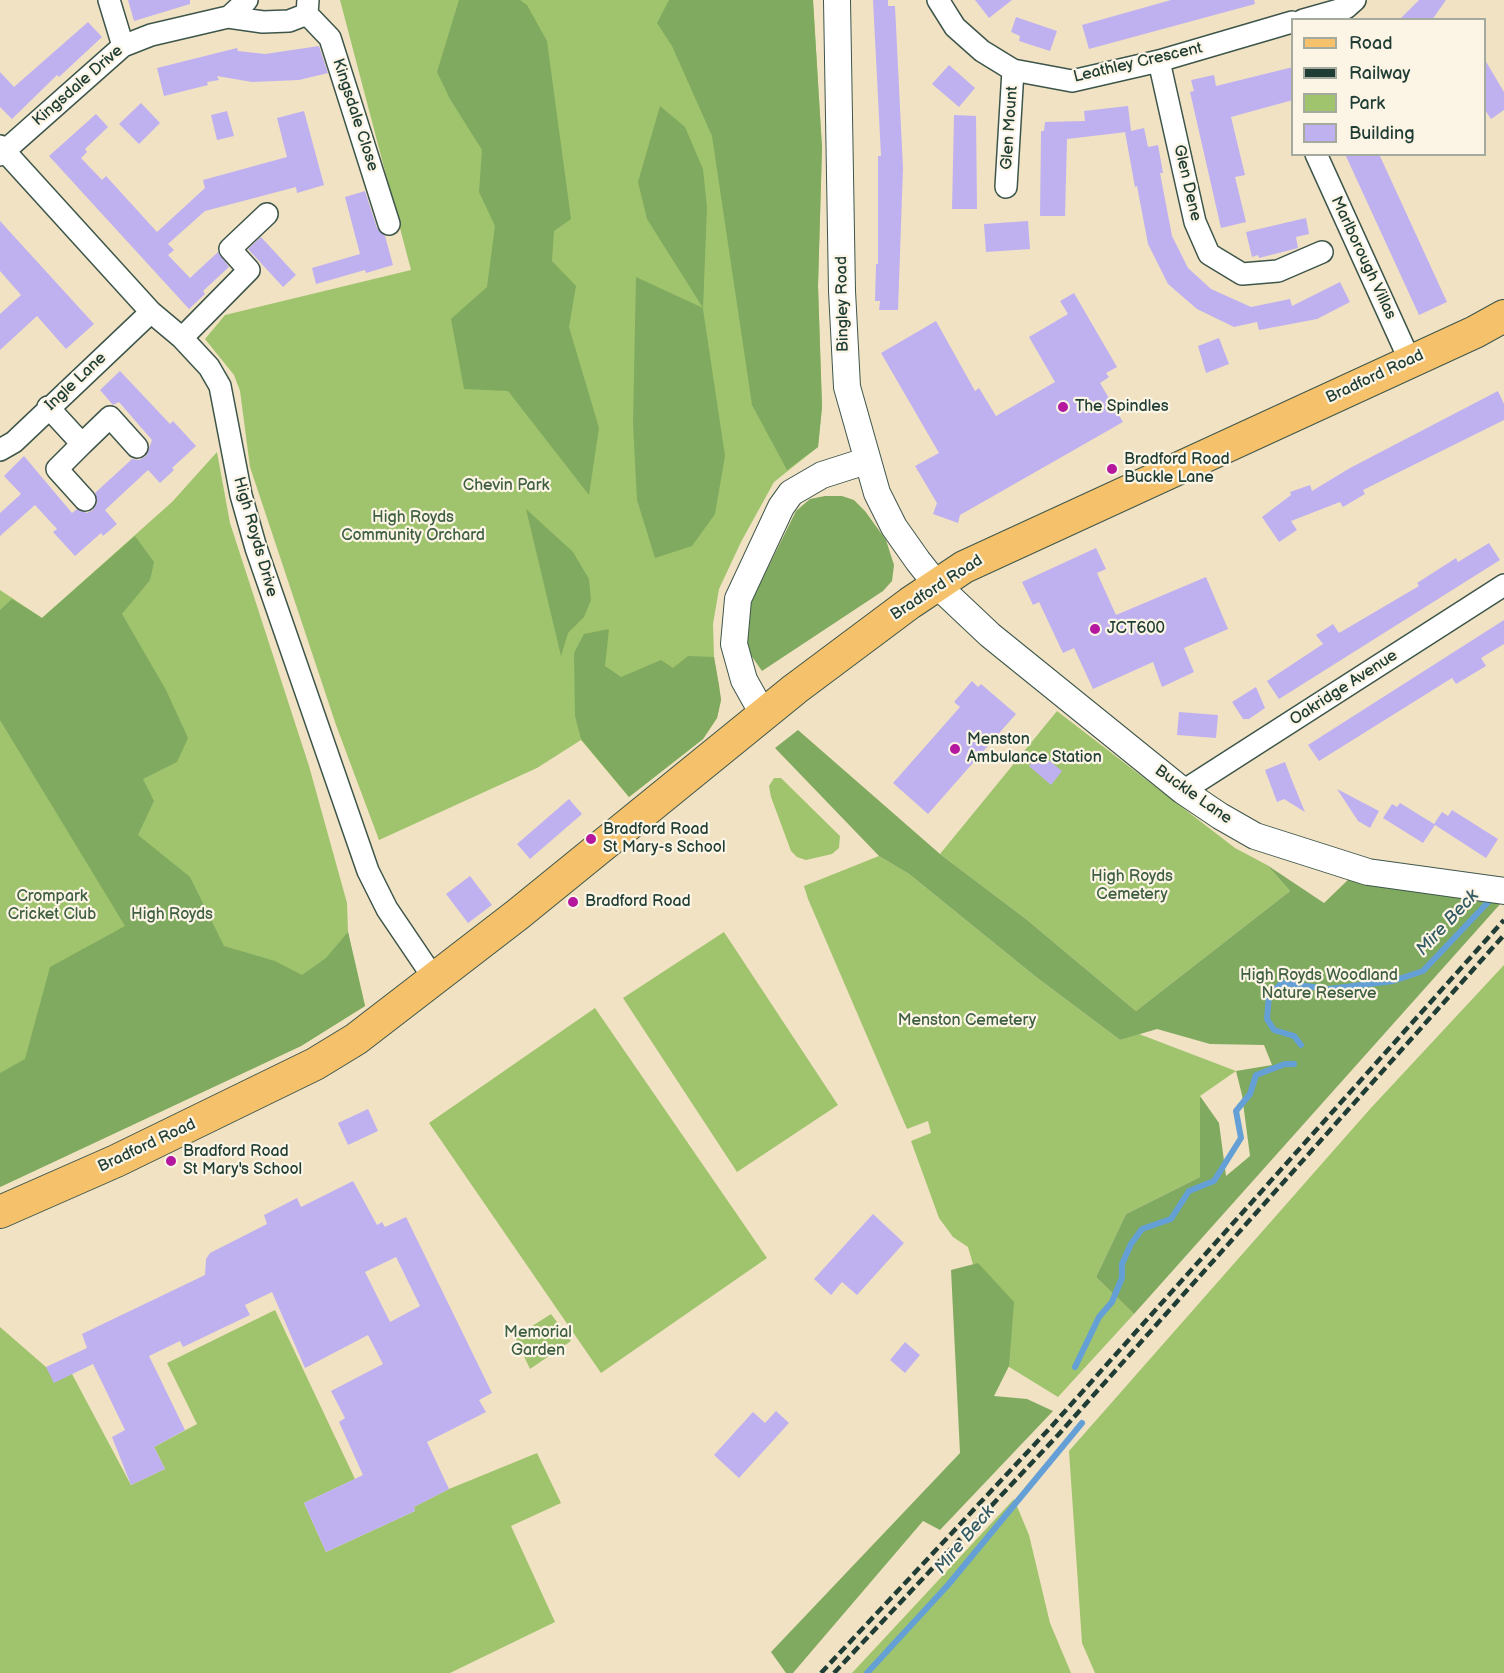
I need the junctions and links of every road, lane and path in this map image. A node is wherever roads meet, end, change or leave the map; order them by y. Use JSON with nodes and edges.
{"nodes":[{"id":1,"x":109,"y":0,"type":"edge"},
{"id":2,"x":248,"y":0,"type":"edge"},
{"id":3,"x":837,"y":0,"type":"edge"},
{"id":4,"x":938,"y":0,"type":"edge"},
{"id":5,"x":1355,"y":0,"type":"edge"},
{"id":6,"x":308,"y":7,"type":"edge"},
{"id":7,"x":229,"y":17,"type":"junction"},
{"id":8,"x":1310,"y":18,"type":"edge"},
{"id":9,"x":1291,"y":23,"type":"edge"},
{"id":10,"x":123,"y":46,"type":"junction"},
{"id":11,"x":1159,"y":61,"type":"junction"},
{"id":12,"x":1013,"y":70,"type":"junction"},
{"id":13,"x":2,"y":150,"type":"edge"},
{"id":14,"x":1317,"y":156,"type":"edge"},
{"id":15,"x":1006,"y":187,"type":"dead end"},
{"id":16,"x":267,"y":214,"type":"dead end"},
{"id":17,"x":389,"y":224,"type":"dead end"},
{"id":18,"x":1322,"y":253,"type":"dead end"},
{"id":19,"x":151,"y":312,"type":"junction"},
{"id":20,"x":1504,"y":316,"type":"edge"},
{"id":21,"x":182,"y":338,"type":"junction"},
{"id":22,"x":1410,"y":361,"type":"junction"},
{"id":23,"x":48,"y":407,"type":"junction"},
{"id":24,"x":82,"y":444,"type":"junction"},
{"id":25,"x":137,"y":447,"type":"dead end"},
{"id":26,"x":0,"y":450,"type":"edge"},
{"id":27,"x":866,"y":461,"type":"junction"},
{"id":28,"x":85,"y":500,"type":"dead end"},
{"id":29,"x":937,"y":585,"type":"junction"},
{"id":30,"x":1504,"y":585,"type":"edge"},
{"id":31,"x":763,"y":714,"type":"junction"},
{"id":32,"x":1183,"y":791,"type":"junction"},
{"id":33,"x":1504,"y":891,"type":"edge"},
{"id":34,"x":435,"y":980,"type":"junction"},
{"id":35,"x":0,"y":1212,"type":"edge"}],
"edges":[{"from":1,"to":10,"type":"street"},
{"from":2,"to":7,"type":"street","name":"Kingsdale Drive"},
{"from":3,"to":27,"type":"street","name":"Bingley Road"},
{"from":4,"to":12,"type":"street","name":"Leathley Crescent"},
{"from":5,"to":8,"type":"street"},
{"from":6,"to":7,"type":"street","name":"Kingsdale Drive"},
{"from":6,"to":17,"type":"street","name":"Kingsdale Close"},
{"from":7,"to":10,"type":"street","name":"Kingsdale Drive"},
{"from":9,"to":11,"type":"street","name":"Leathley Crescent"},
{"from":10,"to":13,"type":"street","name":"Kingsdale Drive"},
{"from":11,"to":12,"type":"street","name":"Leathley Crescent"},
{"from":11,"to":18,"type":"street","name":"Glen Dene"},
{"from":12,"to":15,"type":"street","name":"Glen Mount"},
{"from":13,"to":19,"type":"street","name":"High Royds Drive"},
{"from":14,"to":22,"type":"street","name":"Marlborough Villas"},
{"from":16,"to":21,"type":"street"},
{"from":19,"to":21,"type":"street","name":"High Royds Drive"},
{"from":19,"to":23,"type":"street","name":"Ingle Lane"},
{"from":20,"to":22,"type":"main road","name":"Bradford Road"},
{"from":21,"to":34,"type":"street","name":"High Royds Drive"},
{"from":22,"to":29,"type":"main road","name":"Bradford Road"},
{"from":23,"to":24,"type":"street"},
{"from":23,"to":26,"type":"street","name":"Ingle Lane"},
{"from":24,"to":25,"type":"street"},
{"from":24,"to":28,"type":"street"},
{"from":27,"to":29,"type":"street","name":"Bingley Road"},
{"from":27,"to":31,"type":"street"},
{"from":29,"to":31,"type":"main road","name":"Bradford Road"},
{"from":29,"to":32,"type":"street","name":"Buckle Lane"},
{"from":30,"to":32,"type":"street","name":"Oakridge Avenue"},
{"from":31,"to":34,"type":"main road","name":"Bradford Road"},
{"from":32,"to":33,"type":"street","name":"Buckle Lane"},
{"from":34,"to":35,"type":"main road","name":"Bradford Road"}]}
